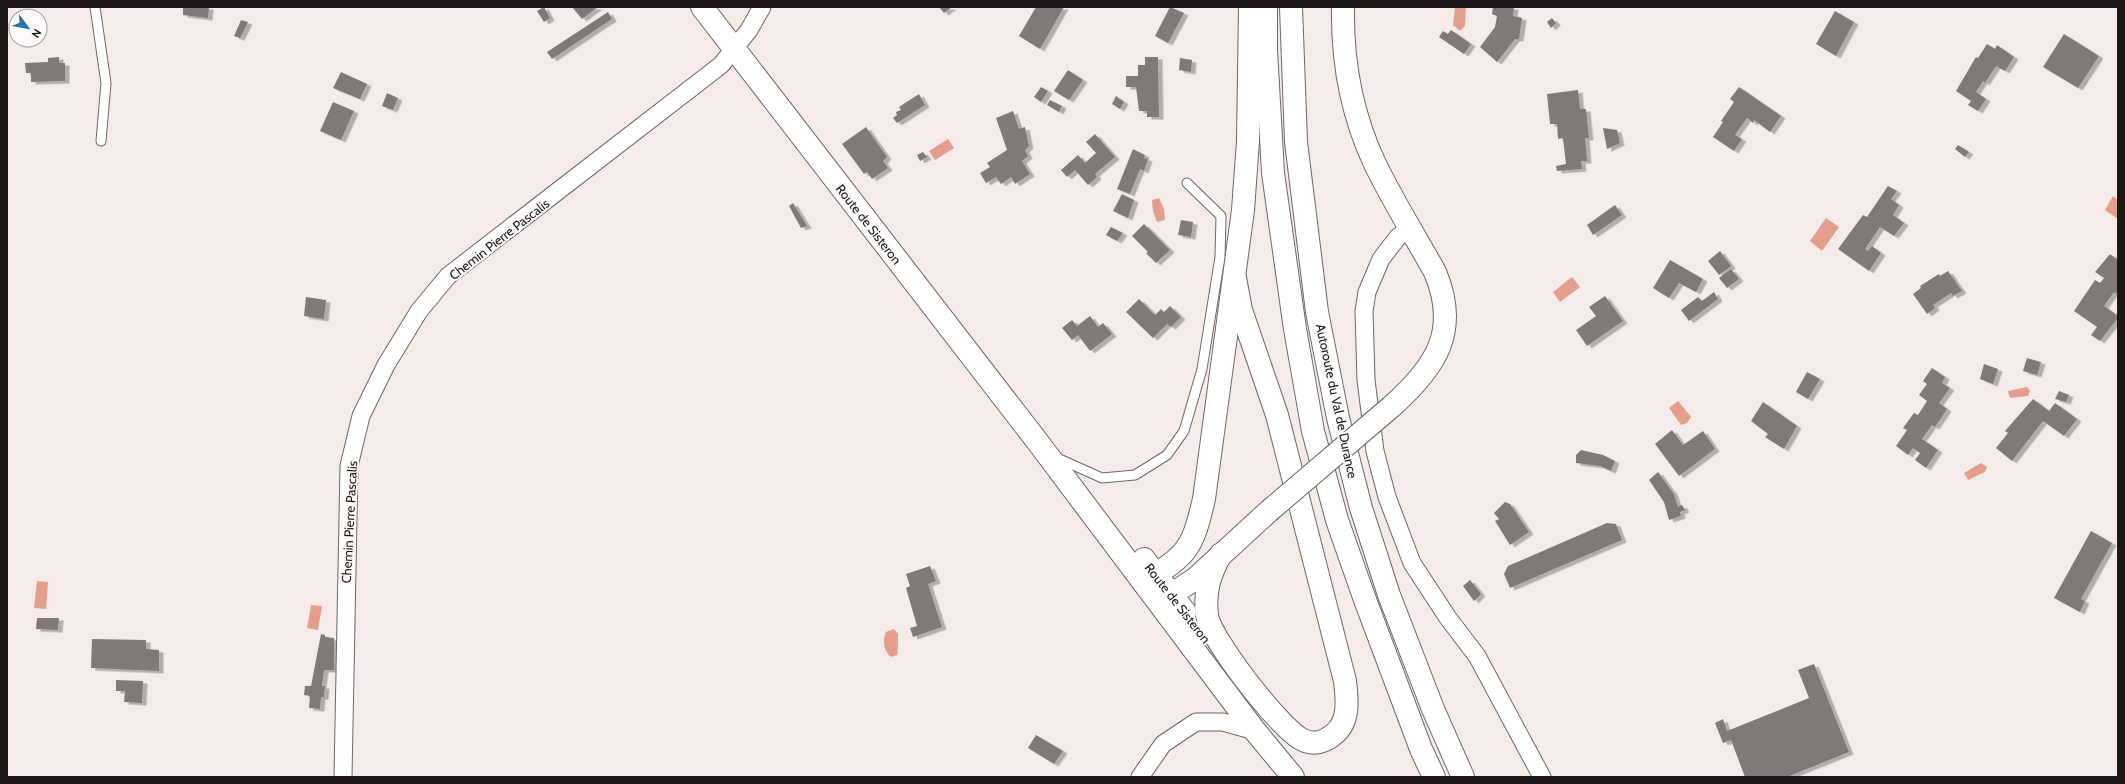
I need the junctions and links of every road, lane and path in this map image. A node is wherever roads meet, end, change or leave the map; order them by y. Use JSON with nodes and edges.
{"nodes":[{"id":1,"x":95,"y":7,"type":"edge"},
{"id":2,"x":702,"y":7,"type":"edge"},
{"id":3,"x":762,"y":7,"type":"edge"},
{"id":4,"x":1250,"y":7,"type":"edge"},
{"id":5,"x":1266,"y":7,"type":"edge"},
{"id":6,"x":1291,"y":7,"type":"edge"},
{"id":7,"x":1343,"y":7,"type":"edge"},
{"id":8,"x":735,"y":50,"type":"junction"},
{"id":9,"x":101,"y":141,"type":"dead end"},
{"id":10,"x":1186,"y":183,"type":"dead end"},
{"id":11,"x":1410,"y":228,"type":"junction"},
{"id":12,"x":1235,"y":277,"type":"junction"},
{"id":13,"x":1043,"y":448,"type":"junction"},
{"id":14,"x":1221,"y":554,"type":"junction"},
{"id":15,"x":1157,"y":588,"type":"junction"},
{"id":16,"x":1256,"y":731,"type":"junction"},
{"id":17,"x":343,"y":777,"type":"edge"},
{"id":18,"x":1140,"y":777,"type":"edge"},
{"id":19,"x":1293,"y":777,"type":"edge"},
{"id":20,"x":1303,"y":777,"type":"edge"},
{"id":21,"x":1434,"y":777,"type":"edge"},
{"id":22,"x":1464,"y":777,"type":"edge"},
{"id":23,"x":1542,"y":777,"type":"edge"}],
"edges":[{"from":1,"to":9,"type":"lane"},
{"from":2,"to":8,"type":"main road","name":"Route de Sisteron"},
{"from":3,"to":8,"type":"street","name":"Chemin Pierre Pascalis"},
{"from":4,"to":12,"type":"main road"},
{"from":5,"to":21,"type":"main road","name":"Autoroute du Val de Durance"},
{"from":6,"to":22,"type":"main road","name":"Autoroute du Val de Durance"},
{"from":7,"to":11,"type":"main road"},
{"from":8,"to":13,"type":"main road","name":"Route de Sisteron"},
{"from":8,"to":17,"type":"street","name":"Chemin Pierre Pascalis"},
{"from":10,"to":13,"type":"lane"},
{"from":11,"to":14,"type":"main road","bridge":true},
{"from":11,"to":23,"type":"street"},
{"from":12,"to":14,"type":"main road"},
{"from":12,"to":15,"type":"main road"},
{"from":13,"to":15,"type":"main road","name":"Route de Sisteron"},
{"from":14,"to":15,"type":"main road"},
{"from":15,"to":16,"type":"main road","name":"Route de Sisteron"},
{"from":15,"to":20,"type":"main road","name":"Route de Sisteron"},
{"from":16,"to":18,"type":"street"},
{"from":16,"to":19,"type":"main road","name":"Route de Sisteron"}]}
